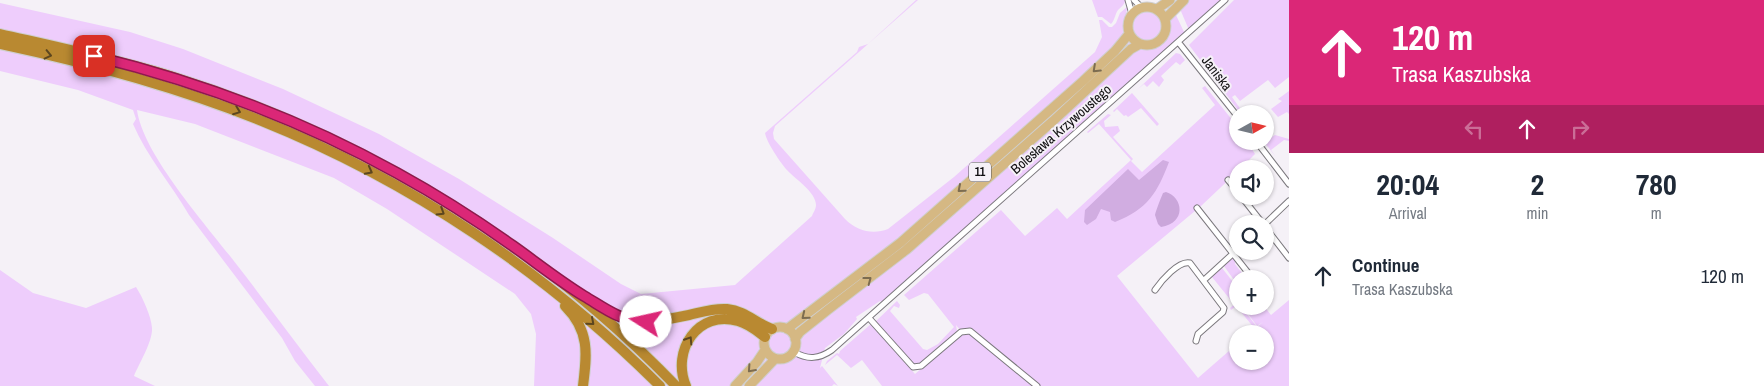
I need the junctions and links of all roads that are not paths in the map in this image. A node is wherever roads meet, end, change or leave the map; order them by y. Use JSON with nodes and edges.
{"nodes":[{"id":1,"x":1128,"y":0,"type":"edge"},
{"id":2,"x":1134,"y":0,"type":"edge"},
{"id":3,"x":1170,"y":0,"type":"edge"},
{"id":4,"x":1184,"y":0,"type":"edge"},
{"id":5,"x":1225,"y":0,"type":"edge"},
{"id":6,"x":1141,"y":7,"type":"junction"},
{"id":7,"x":1156,"y":9,"type":"junction"},
{"id":8,"x":1132,"y":14,"type":"junction"},
{"id":9,"x":1165,"y":20,"type":"junction"},
{"id":10,"x":0,"y":34,"type":"edge"},
{"id":11,"x":1129,"y":34,"type":"junction"},
{"id":12,"x":1179,"y":43,"type":"junction"},
{"id":13,"x":0,"y":44,"type":"edge"},
{"id":14,"x":1140,"y":44,"type":"junction"},
{"id":15,"x":1229,"y":106,"type":"edge"},
{"id":16,"x":1263,"y":150,"type":"edge"},
{"id":17,"x":1289,"y":184,"type":"edge"},
{"id":18,"x":1289,"y":201,"type":"edge"},
{"id":19,"x":1248,"y":205,"type":"edge"},
{"id":20,"x":1197,"y":208,"type":"dead end"},
{"id":21,"x":1256,"y":215,"type":"edge"},
{"id":22,"x":1274,"y":215,"type":"edge"},
{"id":23,"x":1274,"y":238,"type":"edge"},
{"id":24,"x":1229,"y":249,"type":"edge"},
{"id":25,"x":1229,"y":256,"type":"edge"},
{"id":26,"x":1289,"y":258,"type":"edge"},
{"id":27,"x":1238,"y":260,"type":"edge"},
{"id":28,"x":1246,"y":270,"type":"edge"},
{"id":29,"x":540,"y":280,"type":"junction"},
{"id":30,"x":1204,"y":280,"type":"junction"},
{"id":31,"x":564,"y":284,"type":"junction"},
{"id":32,"x":1155,"y":290,"type":"dead end"},
{"id":33,"x":869,"y":318,"type":"junction"},
{"id":34,"x":772,"y":329,"type":"junction"},
{"id":35,"x":787,"y":329,"type":"junction"},
{"id":36,"x":765,"y":337,"type":"junction"},
{"id":37,"x":795,"y":339,"type":"junction"},
{"id":38,"x":1196,"y":342,"type":"dead end"},
{"id":39,"x":765,"y":350,"type":"junction"},
{"id":40,"x":794,"y":352,"type":"junction"},
{"id":41,"x":775,"y":359,"type":"junction"},
{"id":42,"x":583,"y":386,"type":"edge"},
{"id":43,"x":660,"y":386,"type":"edge"},
{"id":44,"x":676,"y":386,"type":"edge"},
{"id":45,"x":686,"y":386,"type":"edge"},
{"id":46,"x":735,"y":386,"type":"edge"},
{"id":47,"x":749,"y":386,"type":"edge"},
{"id":48,"x":1037,"y":386,"type":"edge"}],
"edges":[{"from":1,"to":8,"type":"street"},
{"from":2,"to":6,"type":"street"},
{"from":3,"to":7,"type":"main road"},
{"from":4,"to":9,"type":"main road","number":"11"},
{"from":5,"to":12,"type":"street","name":"Bolesława Krzywoustego"},
{"from":6,"to":7,"type":"main road"},
{"from":6,"to":8,"type":"main road"},
{"from":7,"to":9,"type":"main road"},
{"from":8,"to":11,"type":"main road"},
{"from":9,"to":14,"type":"main road","number":"11"},
{"from":10,"to":31,"type":"highway"},
{"from":11,"to":14,"type":"main road"},
{"from":11,"to":35,"type":"main road","number":"11","one_way":true},
{"from":12,"to":15,"type":"street","name":"Janiska"},
{"from":12,"to":33,"type":"street","name":"Bolesława Krzywoustego"},
{"from":13,"to":29,"type":"highway","one_way":true},
{"from":37,"to":14,"type":"main road","number":"11","one_way":true},
{"from":16,"to":17,"type":"street"},
{"from":18,"to":22,"type":"street"},
{"from":19,"to":21,"type":"street"},
{"from":20,"to":24,"type":"street"},
{"from":23,"to":26,"type":"street"},
{"from":25,"to":30,"type":"street"},
{"from":27,"to":28,"type":"street"},
{"from":29,"to":42,"type":"highway"},
{"from":29,"to":43,"type":"highway","one_way":true},
{"from":30,"to":32,"type":"street"},
{"from":30,"to":38,"type":"street"},
{"from":31,"to":34,"type":"highway"},
{"from":31,"to":44,"type":"highway"},
{"from":33,"to":40,"type":"street","name":"Bolesława Krzywoustego"},
{"from":33,"to":48,"type":"street"},
{"from":34,"to":35,"type":"main road"},
{"from":34,"to":36,"type":"main road"},
{"from":35,"to":37,"type":"main road"},
{"from":36,"to":39,"type":"main road"},
{"from":45,"to":36,"type":"highway","one_way":true},
{"from":37,"to":40,"type":"main road"},
{"from":39,"to":41,"type":"main road"},
{"from":39,"to":46,"type":"main road","one_way":true},
{"from":40,"to":41,"type":"main road"},
{"from":41,"to":47,"type":"main road"}]}
